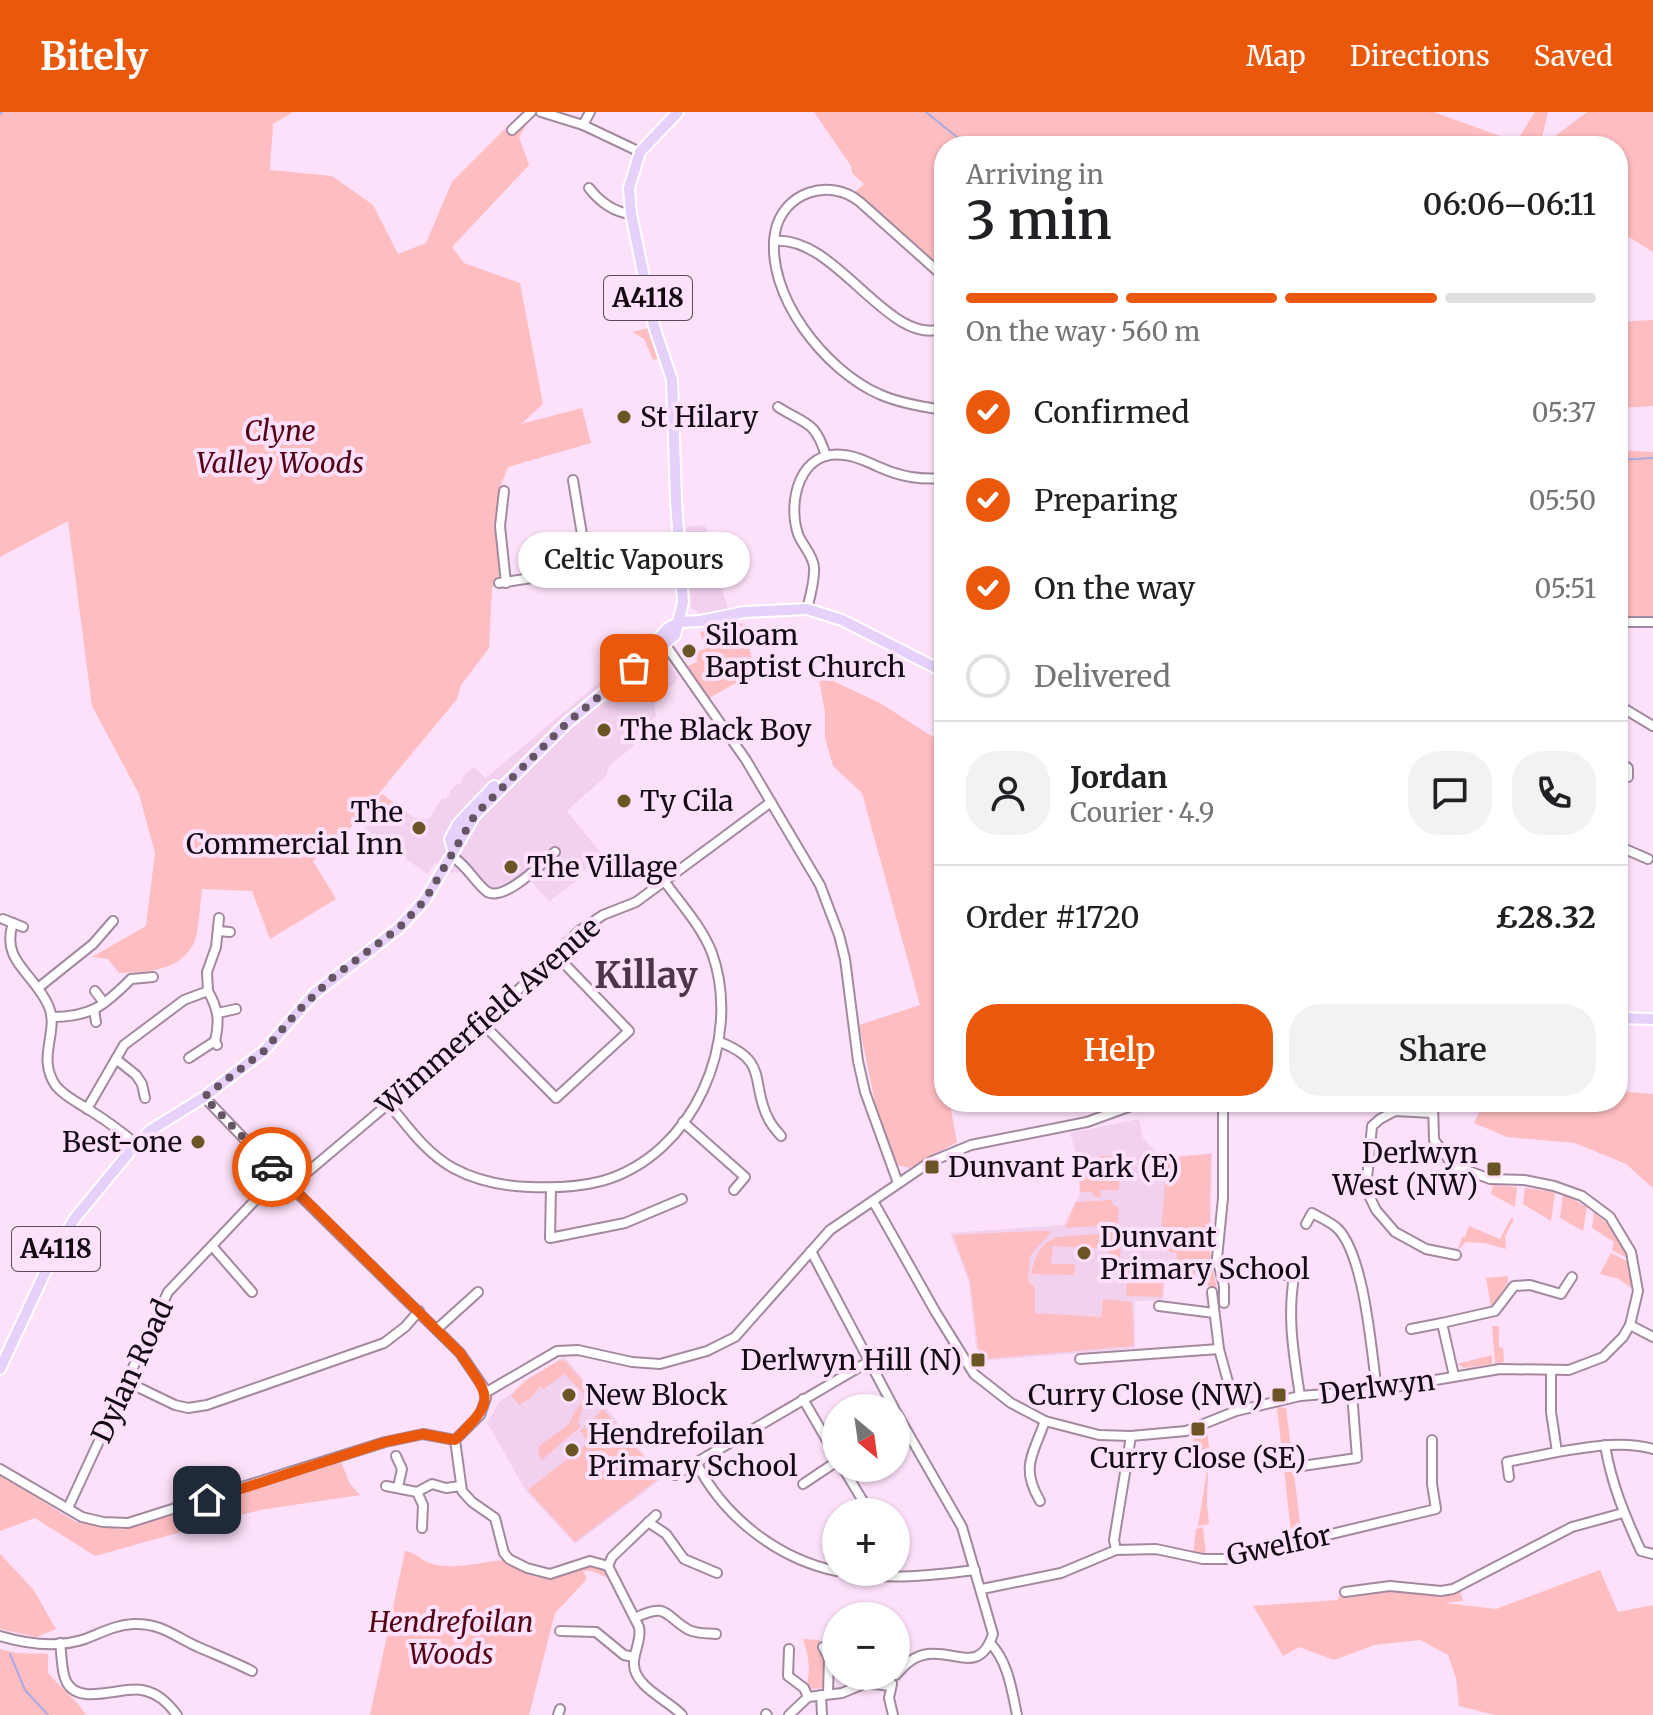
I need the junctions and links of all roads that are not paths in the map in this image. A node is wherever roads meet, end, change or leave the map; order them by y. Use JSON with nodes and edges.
{"nodes":[{"id":1,"x":531,"y":112,"type":"edge"},
{"id":2,"x":541,"y":112,"type":"edge"},
{"id":3,"x":590,"y":112,"type":"edge"},
{"id":4,"x":678,"y":112,"type":"edge"},
{"id":5,"x":583,"y":125,"type":"junction"},
{"id":6,"x":512,"y":130,"type":"dead end"},
{"id":7,"x":640,"y":152,"type":"junction"},
{"id":8,"x":595,"y":190,"type":"dead end"},
{"id":9,"x":631,"y":214,"type":"junction"},
{"id":10,"x":774,"y":241,"type":"junction"},
{"id":11,"x":934,"y":268,"type":"edge"},
{"id":12,"x":934,"y":330,"type":"edge"},
{"id":13,"x":778,"y":407,"type":"dead end"},
{"id":14,"x":934,"y":408,"type":"edge"},
{"id":15,"x":826,"y":456,"type":"junction"},
{"id":16,"x":934,"y":478,"type":"edge"},
{"id":17,"x":573,"y":480,"type":"dead end"},
{"id":18,"x":504,"y":491,"type":"dead end"},
{"id":19,"x":679,"y":555,"type":"junction"},
{"id":20,"x":588,"y":571,"type":"junction"},
{"id":21,"x":807,"y":609,"type":"junction"},
{"id":22,"x":680,"y":622,"type":"junction"},
{"id":23,"x":1628,"y":622,"type":"edge"},
{"id":24,"x":1653,"y":622,"type":"edge"},
{"id":25,"x":665,"y":644,"type":"junction"},
{"id":26,"x":934,"y":667,"type":"edge"},
{"id":27,"x":615,"y":682,"type":"junction"},
{"id":28,"x":1628,"y":711,"type":"edge"},
{"id":29,"x":1653,"y":726,"type":"edge"},
{"id":30,"x":1628,"y":768,"type":"edge"},
{"id":31,"x":1628,"y":777,"type":"dead end"},
{"id":32,"x":771,"y":802,"type":"junction"},
{"id":33,"x":1628,"y":850,"type":"edge"},
{"id":34,"x":452,"y":852,"type":"junction"},
{"id":35,"x":555,"y":852,"type":"dead end"},
{"id":36,"x":1649,"y":858,"type":"dead end"},
{"id":37,"x":665,"y":882,"type":"junction"},
{"id":38,"x":219,"y":918,"type":"dead end"},
{"id":39,"x":113,"y":921,"type":"dead end"},
{"id":40,"x":23,"y":927,"type":"dead end"},
{"id":41,"x":218,"y":931,"type":"junction"},
{"id":42,"x":230,"y":932,"type":"dead end"},
{"id":43,"x":556,"y":955,"type":"junction"},
{"id":44,"x":153,"y":977,"type":"dead end"},
{"id":45,"x":38,"y":988,"type":"junction"},
{"id":46,"x":95,"y":991,"type":"dead end"},
{"id":47,"x":208,"y":991,"type":"junction"},
{"id":48,"x":104,"y":1003,"type":"junction"},
{"id":49,"x":236,"y":1009,"type":"dead end"},
{"id":50,"x":94,"y":1010,"type":"junction"},
{"id":51,"x":218,"y":1013,"type":"junction"},
{"id":52,"x":52,"y":1017,"type":"junction"},
{"id":53,"x":1628,"y":1018,"type":"edge"},
{"id":54,"x":1653,"y":1019,"type":"edge"},
{"id":55,"x":96,"y":1022,"type":"dead end"},
{"id":56,"x":483,"y":1024,"type":"junction"},
{"id":57,"x":720,"y":1042,"type":"junction"},
{"id":58,"x":189,"y":1058,"type":"dead end"},
{"id":59,"x":116,"y":1059,"type":"junction"},
{"id":60,"x":204,"y":1097,"type":"junction"},
{"id":61,"x":145,"y":1098,"type":"dead end"},
{"id":62,"x":389,"y":1104,"type":"junction"},
{"id":63,"x":87,"y":1109,"type":"junction"},
{"id":64,"x":1114,"y":1112,"type":"edge"},
{"id":65,"x":1223,"y":1112,"type":"edge"},
{"id":66,"x":1393,"y":1112,"type":"edge"},
{"id":67,"x":1414,"y":1112,"type":"edge"},
{"id":68,"x":1432,"y":1113,"type":"joint"},
{"id":69,"x":683,"y":1122,"type":"junction"},
{"id":70,"x":781,"y":1136,"type":"dead end"},
{"id":71,"x":136,"y":1144,"type":"junction"},
{"id":72,"x":279,"y":1175,"type":"junction"},
{"id":73,"x":898,"y":1183,"type":"junction"},
{"id":74,"x":291,"y":1186,"type":"junction"},
{"id":75,"x":551,"y":1188,"type":"junction"},
{"id":76,"x":734,"y":1190,"type":"dead end"},
{"id":77,"x":682,"y":1199,"type":"dead end"},
{"id":78,"x":873,"y":1201,"type":"junction"},
{"id":79,"x":1306,"y":1224,"type":"dead end"},
{"id":80,"x":212,"y":1246,"type":"junction"},
{"id":81,"x":811,"y":1251,"type":"junction"},
{"id":82,"x":1456,"y":1255,"type":"dead end"},
{"id":83,"x":1281,"y":1274,"type":"dead end"},
{"id":84,"x":1572,"y":1277,"type":"dead end"},
{"id":85,"x":252,"y":1292,"type":"dead end"},
{"id":86,"x":478,"y":1292,"type":"dead end"},
{"id":87,"x":1212,"y":1292,"type":"dead end"},
{"id":88,"x":1224,"y":1303,"type":"dead end"},
{"id":89,"x":1159,"y":1306,"type":"dead end"},
{"id":90,"x":419,"y":1311,"type":"junction"},
{"id":91,"x":1214,"y":1313,"type":"junction"},
{"id":92,"x":1442,"y":1323,"type":"junction"},
{"id":93,"x":1630,"y":1325,"type":"junction"},
{"id":94,"x":437,"y":1329,"type":"junction"},
{"id":95,"x":1411,"y":1329,"type":"dead end"},
{"id":96,"x":1653,"y":1337,"type":"edge"},
{"id":97,"x":1219,"y":1349,"type":"junction"},
{"id":98,"x":1080,"y":1359,"type":"dead end"},
{"id":99,"x":868,"y":1362,"type":"junction"},
{"id":100,"x":0,"y":1369,"type":"edge"},
{"id":101,"x":1551,"y":1371,"type":"junction"},
{"id":102,"x":1454,"y":1376,"type":"junction"},
{"id":103,"x":125,"y":1381,"type":"junction"},
{"id":104,"x":1377,"y":1390,"type":"junction"},
{"id":105,"x":485,"y":1393,"type":"junction"},
{"id":106,"x":1352,"y":1393,"type":"junction"},
{"id":107,"x":886,"y":1394,"type":"edge"},
{"id":108,"x":1300,"y":1396,"type":"junction"},
{"id":109,"x":803,"y":1399,"type":"junction"},
{"id":110,"x":1236,"y":1411,"type":"junction"},
{"id":111,"x":1045,"y":1421,"type":"junction"},
{"id":112,"x":822,"y":1434,"type":"edge"},
{"id":113,"x":910,"y":1436,"type":"edge"},
{"id":114,"x":1131,"y":1436,"type":"junction"},
{"id":115,"x":455,"y":1440,"type":"junction"},
{"id":116,"x":1605,"y":1445,"type":"junction"},
{"id":117,"x":1430,"y":1446,"type":"dead end"},
{"id":118,"x":1653,"y":1449,"type":"edge"},
{"id":119,"x":1505,"y":1451,"type":"dead end"},
{"id":120,"x":1557,"y":1452,"type":"junction"},
{"id":121,"x":396,"y":1456,"type":"dead end"},
{"id":122,"x":696,"y":1462,"type":"junction"},
{"id":123,"x":1507,"y":1462,"type":"junction"},
{"id":124,"x":1295,"y":1467,"type":"dead end"},
{"id":125,"x":0,"y":1469,"type":"edge"},
{"id":126,"x":822,"y":1470,"type":"edge"},
{"id":127,"x":675,"y":1475,"type":"dead end"},
{"id":128,"x":1509,"y":1477,"type":"dead end"},
{"id":129,"x":803,"y":1484,"type":"dead end"},
{"id":130,"x":386,"y":1486,"type":"dead end"},
{"id":131,"x":461,"y":1486,"type":"junction"},
{"id":132,"x":398,"y":1487,"type":"junction"},
{"id":133,"x":417,"y":1492,"type":"junction"},
{"id":134,"x":1040,"y":1501,"type":"dead end"},
{"id":135,"x":68,"y":1508,"type":"junction"},
{"id":136,"x":1623,"y":1513,"type":"junction"},
{"id":137,"x":656,"y":1515,"type":"dead end"},
{"id":138,"x":648,"y":1522,"type":"junction"},
{"id":139,"x":422,"y":1528,"type":"dead end"},
{"id":140,"x":1116,"y":1550,"type":"junction"},
{"id":141,"x":1653,"y":1554,"type":"edge"},
{"id":142,"x":608,"y":1566,"type":"junction"},
{"id":143,"x":822,"y":1567,"type":"edge"},
{"id":144,"x":975,"y":1570,"type":"junction"},
{"id":145,"x":717,"y":1573,"type":"dead end"},
{"id":146,"x":910,"y":1577,"type":"edge"},
{"id":147,"x":982,"y":1589,"type":"junction"},
{"id":148,"x":1347,"y":1589,"type":"dead end"},
{"id":149,"x":635,"y":1618,"type":"junction"},
{"id":150,"x":560,"y":1631,"type":"dead end"},
{"id":151,"x":716,"y":1634,"type":"dead end"},
{"id":152,"x":0,"y":1636,"type":"edge"},
{"id":153,"x":991,"y":1641,"type":"junction"},
{"id":154,"x":60,"y":1643,"type":"junction"},
{"id":155,"x":789,"y":1649,"type":"dead end"},
{"id":156,"x":634,"y":1657,"type":"junction"},
{"id":157,"x":910,"y":1662,"type":"edge"},
{"id":158,"x":252,"y":1671,"type":"dead end"},
{"id":159,"x":826,"y":1690,"type":"edge"},
{"id":160,"x":849,"y":1690,"type":"edge"},
{"id":161,"x":890,"y":1690,"type":"edge"},
{"id":162,"x":825,"y":1695,"type":"junction"},
{"id":163,"x":808,"y":1697,"type":"junction"},
{"id":164,"x":177,"y":1715,"type":"edge"},
{"id":165,"x":682,"y":1715,"type":"edge"},
{"id":166,"x":789,"y":1715,"type":"edge"},
{"id":167,"x":822,"y":1715,"type":"edge"},
{"id":168,"x":893,"y":1715,"type":"edge"},
{"id":169,"x":1017,"y":1715,"type":"edge"}],
"edges":[{"from":1,"to":6,"type":"street"},
{"from":2,"to":5,"type":"street"},
{"from":3,"to":5,"type":"street"},
{"from":4,"to":7,"type":"main road","number":"A4118"},
{"from":5,"to":7,"type":"street"},
{"from":7,"to":9,"type":"main road","number":"A4118"},
{"from":8,"to":9,"type":"street"},
{"from":9,"to":19,"type":"main road","number":"A4118"},
{"from":10,"to":11,"type":"street"},
{"from":10,"to":12,"type":"street"},
{"from":10,"to":14,"type":"street"},
{"from":13,"to":15,"type":"street"},
{"from":15,"to":16,"type":"street"},
{"from":15,"to":21,"type":"street"},
{"from":17,"to":20,"type":"street"},
{"from":18,"to":20,"type":"street"},
{"from":19,"to":20,"type":"street"},
{"from":19,"to":22,"type":"main road","number":"A4118"},
{"from":21,"to":22,"type":"main road"},
{"from":21,"to":26,"type":"main road"},
{"from":22,"to":25,"type":"main road","number":"A4118"},
{"from":22,"to":27,"type":"main road","number":"A4118"},
{"from":23,"to":24,"type":"street"},
{"from":25,"to":27,"type":"main road","number":"A4118"},
{"from":25,"to":32,"type":"street"},
{"from":27,"to":34,"type":"main road","number":"A4118"},
{"from":28,"to":29,"type":"street"},
{"from":30,"to":31,"type":"street"},
{"from":32,"to":37,"type":"street","name":"Wimmerfield Avenue"},
{"from":32,"to":73,"type":"street"},
{"from":33,"to":36,"type":"street"},
{"from":34,"to":35,"type":"street"},
{"from":34,"to":60,"type":"main road","number":"A4118"},
{"from":37,"to":43,"type":"street","name":"Wimmerfield Avenue"},
{"from":37,"to":57,"type":"street"},
{"from":38,"to":41,"type":"street"},
{"from":39,"to":45,"type":"street"},
{"from":40,"to":45,"type":"street"},
{"from":41,"to":42,"type":"street"},
{"from":41,"to":47,"type":"street"},
{"from":43,"to":56,"type":"street","name":"Wimmerfield Avenue"},
{"from":43,"to":56,"type":"street"},
{"from":44,"to":48,"type":"street"},
{"from":45,"to":52,"type":"street"},
{"from":46,"to":48,"type":"street"},
{"from":47,"to":51,"type":"street"},
{"from":47,"to":59,"type":"street"},
{"from":48,"to":50,"type":"street"},
{"from":49,"to":51,"type":"street"},
{"from":50,"to":52,"type":"street"},
{"from":50,"to":55,"type":"street"},
{"from":51,"to":58,"type":"street"},
{"from":52,"to":63,"type":"street"},
{"from":53,"to":54,"type":"main road"},
{"from":56,"to":62,"type":"street","name":"Wimmerfield Avenue"},
{"from":57,"to":69,"type":"street"},
{"from":57,"to":70,"type":"street"},
{"from":59,"to":61,"type":"street"},
{"from":59,"to":63,"type":"street"},
{"from":60,"to":71,"type":"main road","number":"A4118"},
{"from":60,"to":72,"type":"street"},
{"from":62,"to":74,"type":"street","name":"Wimmerfield Avenue"},
{"from":62,"to":75,"type":"street"},
{"from":63,"to":71,"type":"street"},
{"from":64,"to":73,"type":"street"},
{"from":65,"to":88,"type":"street"},
{"from":66,"to":82,"type":"street"},
{"from":67,"to":68,"type":"street"},
{"from":68,"to":93,"type":"street","name":"Derlwyn"},
{"from":69,"to":75,"type":"street"},
{"from":69,"to":76,"type":"street"},
{"from":71,"to":100,"type":"main road","number":"A4118"},
{"from":72,"to":74,"type":"street"},
{"from":72,"to":80,"type":"street","name":"Dylan Road"},
{"from":73,"to":78,"type":"street"},
{"from":74,"to":90,"type":"street"},
{"from":75,"to":77,"type":"street"},
{"from":78,"to":81,"type":"street"},
{"from":78,"to":111,"type":"street","name":"Derlwyn"},
{"from":79,"to":104,"type":"street"},
{"from":80,"to":85,"type":"street"},
{"from":80,"to":103,"type":"street","name":"Dylan Road"},
{"from":81,"to":99,"type":"street"},
{"from":81,"to":105,"type":"street"},
{"from":83,"to":108,"type":"street"},
{"from":84,"to":92,"type":"street"},
{"from":86,"to":94,"type":"street"},
{"from":87,"to":91,"type":"street"},
{"from":89,"to":91,"type":"street"},
{"from":90,"to":94,"type":"street"},
{"from":90,"to":103,"type":"street"},
{"from":91,"to":97,"type":"street"},
{"from":92,"to":95,"type":"street"},
{"from":92,"to":102,"type":"street"},
{"from":93,"to":96,"type":"street"},
{"from":93,"to":101,"type":"street","name":"Derlwyn"},
{"from":94,"to":105,"type":"street"},
{"from":97,"to":98,"type":"street"},
{"from":97,"to":110,"type":"street"},
{"from":99,"to":107,"type":"street"},
{"from":99,"to":109,"type":"street"},
{"from":101,"to":102,"type":"street","name":"Derlwyn"},
{"from":101,"to":120,"type":"street"},
{"from":102,"to":104,"type":"street","name":"Derlwyn"},
{"from":103,"to":135,"type":"street","name":"Dylan Road"},
{"from":104,"to":106,"type":"street","name":"Derlwyn"},
{"from":105,"to":115,"type":"street"},
{"from":106,"to":108,"type":"street","name":"Derlwyn"},
{"from":106,"to":124,"type":"street"},
{"from":108,"to":110,"type":"street","name":"Derlwyn"},
{"from":109,"to":112,"type":"street"},
{"from":109,"to":122,"type":"street"},
{"from":110,"to":114,"type":"street","name":"Derlwyn"},
{"from":111,"to":114,"type":"street","name":"Derlwyn"},
{"from":111,"to":134,"type":"street"},
{"from":113,"to":144,"type":"street"},
{"from":114,"to":140,"type":"street"},
{"from":115,"to":131,"type":"street"},
{"from":115,"to":135,"type":"street"},
{"from":116,"to":118,"type":"street"},
{"from":116,"to":120,"type":"street"},
{"from":116,"to":136,"type":"street"},
{"from":117,"to":140,"type":"street","name":"Gwelfor"},
{"from":119,"to":123,"type":"street"},
{"from":120,"to":123,"type":"street"},
{"from":121,"to":132,"type":"street"},
{"from":122,"to":127,"type":"street"},
{"from":122,"to":143,"type":"street"},
{"from":123,"to":128,"type":"street"},
{"from":125,"to":135,"type":"street"},
{"from":126,"to":129,"type":"street"},
{"from":130,"to":132,"type":"street"},
{"from":131,"to":133,"type":"street"},
{"from":131,"to":142,"type":"street"},
{"from":132,"to":133,"type":"street"},
{"from":133,"to":139,"type":"street"},
{"from":136,"to":141,"type":"street"},
{"from":136,"to":148,"type":"street"},
{"from":137,"to":138,"type":"street"},
{"from":138,"to":142,"type":"street"},
{"from":138,"to":145,"type":"street"},
{"from":140,"to":147,"type":"street","name":"Gwelfor"},
{"from":142,"to":149,"type":"street"},
{"from":144,"to":146,"type":"street"},
{"from":144,"to":147,"type":"street"},
{"from":147,"to":153,"type":"street"},
{"from":149,"to":151,"type":"street"},
{"from":149,"to":156,"type":"street"},
{"from":150,"to":156,"type":"street"},
{"from":152,"to":154,"type":"street"},
{"from":153,"to":157,"type":"street"},
{"from":153,"to":169,"type":"street"},
{"from":154,"to":158,"type":"street"},
{"from":154,"to":164,"type":"street"},
{"from":155,"to":163,"type":"street"},
{"from":156,"to":165,"type":"street"},
{"from":159,"to":162,"type":"street"},
{"from":160,"to":162,"type":"street"},
{"from":161,"to":168,"type":"street"},
{"from":162,"to":163,"type":"street"},
{"from":162,"to":167,"type":"street"},
{"from":163,"to":166,"type":"street"}]}
